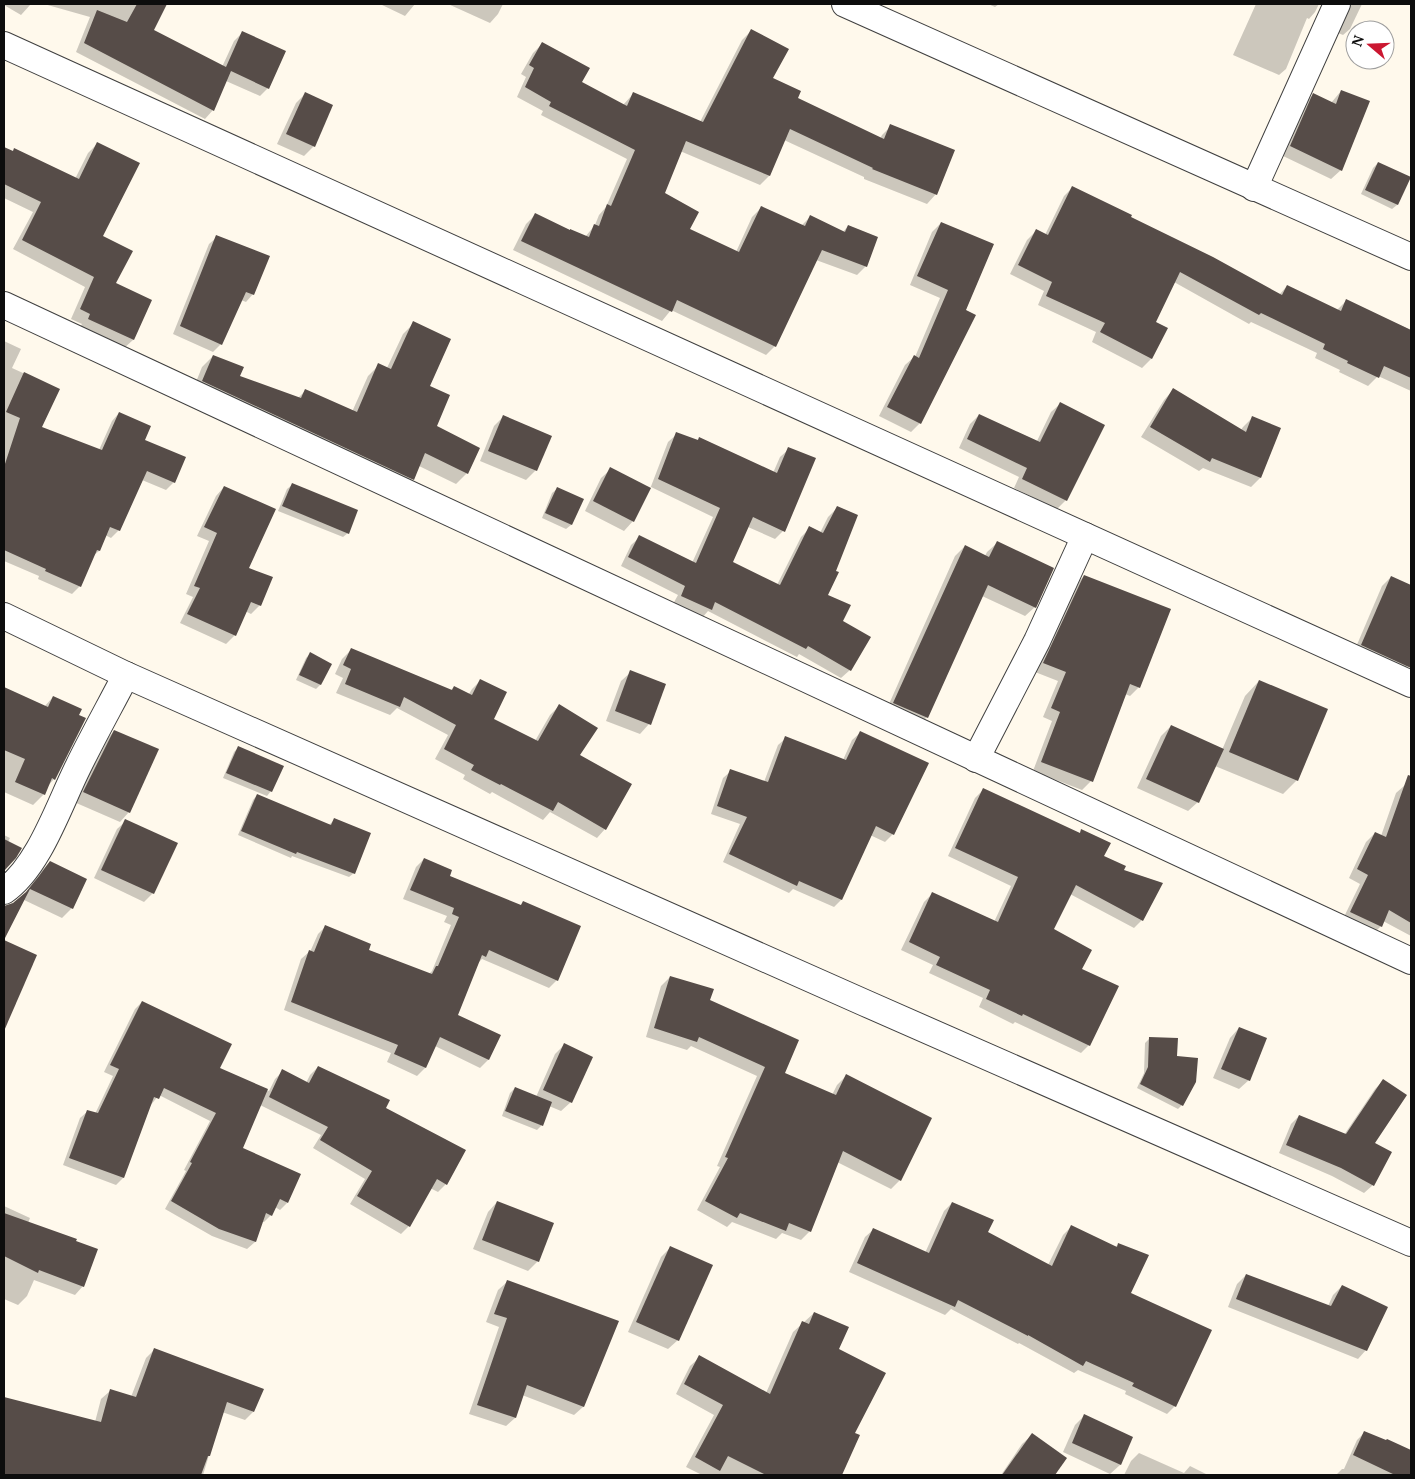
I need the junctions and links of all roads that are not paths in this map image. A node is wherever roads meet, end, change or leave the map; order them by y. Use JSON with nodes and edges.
{"nodes":[{"id":1,"x":845,"y":4,"type":"edge"},
{"id":2,"x":1336,"y":4,"type":"edge"},
{"id":3,"x":4,"y":45,"type":"edge"},
{"id":4,"x":1254,"y":188,"type":"junction"},
{"id":5,"x":1411,"y":257,"type":"edge"},
{"id":6,"x":4,"y":305,"type":"edge"},
{"id":7,"x":1085,"y":536,"type":"junction"},
{"id":8,"x":4,"y":616,"type":"edge"},
{"id":9,"x":126,"y":675,"type":"junction"},
{"id":10,"x":1411,"y":684,"type":"edge"},
{"id":11,"x":976,"y":759,"type":"junction"},
{"id":12,"x":4,"y":891,"type":"edge"},
{"id":13,"x":1411,"y":961,"type":"edge"},
{"id":14,"x":1411,"y":1243,"type":"edge"}],
"edges":[{"from":1,"to":4,"type":"street"},
{"from":2,"to":4,"type":"street"},
{"from":3,"to":7,"type":"street"},
{"from":4,"to":5,"type":"street"},
{"from":6,"to":11,"type":"street"},
{"from":7,"to":10,"type":"street"},
{"from":7,"to":11,"type":"street"},
{"from":8,"to":9,"type":"street"},
{"from":9,"to":12,"type":"street"},
{"from":9,"to":14,"type":"street"},
{"from":11,"to":13,"type":"street"}]}
